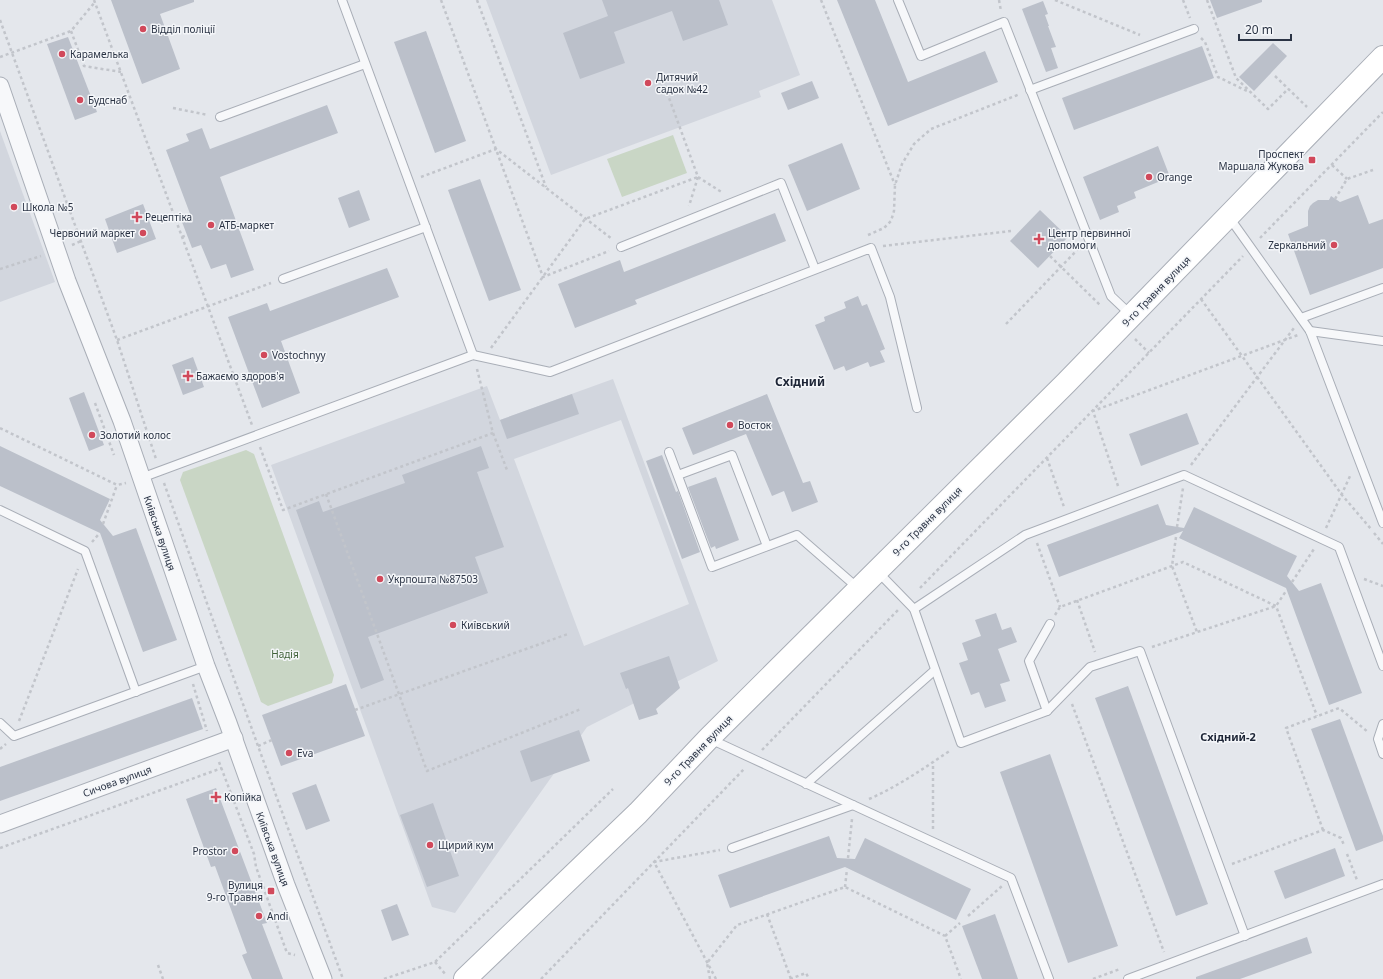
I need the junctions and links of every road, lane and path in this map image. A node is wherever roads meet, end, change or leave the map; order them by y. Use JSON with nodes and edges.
{"nodes":[{"id":1,"x":342,"y":0,"type":"edge"},
{"id":2,"x":441,"y":0,"type":"edge"},
{"id":3,"x":477,"y":0,"type":"edge"},
{"id":4,"x":821,"y":0,"type":"edge"},
{"id":5,"x":898,"y":0,"type":"edge"},
{"id":6,"x":1055,"y":0,"type":"edge"},
{"id":7,"x":1183,"y":0,"type":"edge"},
{"id":8,"x":1207,"y":0,"type":"edge"},
{"id":9,"x":95,"y":1,"type":"edge"},
{"id":10,"x":0,"y":20,"type":"edge"},
{"id":11,"x":1194,"y":29,"type":"joint"},
{"id":12,"x":71,"y":31,"type":"junction"},
{"id":13,"x":1157,"y":42,"type":"junction"},
{"id":14,"x":1206,"y":42,"type":"dead end"},
{"id":15,"x":12,"y":52,"type":"junction"},
{"id":16,"x":0,"y":57,"type":"edge"},
{"id":17,"x":1383,"y":57,"type":"edge"},
{"id":18,"x":365,"y":64,"type":"junction"},
{"id":19,"x":121,"y":72,"type":"junction"},
{"id":20,"x":1275,"y":76,"type":"dead end"},
{"id":21,"x":0,"y":86,"type":"edge"},
{"id":22,"x":665,"y":87,"type":"dead end"},
{"id":23,"x":1288,"y":88,"type":"junction"},
{"id":24,"x":1030,"y":90,"type":"junction"},
{"id":25,"x":1252,"y":93,"type":"junction"},
{"id":26,"x":173,"y":108,"type":"dead end"},
{"id":27,"x":1383,"y":112,"type":"edge"},
{"id":28,"x":220,"y":118,"type":"joint"},
{"id":29,"x":1321,"y":121,"type":"junction"},
{"id":30,"x":496,"y":149,"type":"junction"},
{"id":31,"x":1332,"y":165,"type":"junction"},
{"id":32,"x":1373,"y":170,"type":"dead end"},
{"id":33,"x":698,"y":177,"type":"junction"},
{"id":34,"x":1347,"y":179,"type":"junction"},
{"id":35,"x":409,"y":182,"type":"junction"},
{"id":36,"x":895,"y":185,"type":"junction"},
{"id":37,"x":547,"y":188,"type":"junction"},
{"id":38,"x":1335,"y":199,"type":"dead end"},
{"id":39,"x":736,"y":201,"type":"junction"},
{"id":40,"x":1228,"y":216,"type":"junction"},
{"id":41,"x":585,"y":219,"type":"junction"},
{"id":42,"x":684,"y":222,"type":"junction"},
{"id":43,"x":426,"y":227,"type":"junction"},
{"id":44,"x":1011,"y":231,"type":"dead end"},
{"id":45,"x":187,"y":235,"type":"dead end"},
{"id":46,"x":866,"y":235,"type":"dead end"},
{"id":47,"x":182,"y":237,"type":"junction"},
{"id":48,"x":1088,"y":238,"type":"junction"},
{"id":49,"x":621,"y":246,"type":"junction"},
{"id":50,"x":871,"y":248,"type":"junction"},
{"id":51,"x":1251,"y":248,"type":"junction"},
{"id":52,"x":815,"y":269,"type":"junction"},
{"id":53,"x":543,"y":277,"type":"junction"},
{"id":54,"x":283,"y":279,"type":"joint"},
{"id":55,"x":1383,"y":288,"type":"edge"},
{"id":56,"x":1201,"y":299,"type":"junction"},
{"id":57,"x":208,"y":307,"type":"junction"},
{"id":58,"x":1132,"y":316,"type":"junction"},
{"id":59,"x":1301,"y":318,"type":"junction"},
{"id":60,"x":1006,"y":324,"type":"dead end"},
{"id":61,"x":1310,"y":331,"type":"junction"},
{"id":62,"x":117,"y":340,"type":"junction"},
{"id":63,"x":1285,"y":340,"type":"junction"},
{"id":64,"x":1383,"y":341,"type":"edge"},
{"id":65,"x":490,"y":349,"type":"dead end"},
{"id":66,"x":473,"y":355,"type":"junction"},
{"id":67,"x":1242,"y":356,"type":"junction"},
{"id":68,"x":1257,"y":377,"type":"junction"},
{"id":69,"x":917,"y":408,"type":"dead end"},
{"id":70,"x":1093,"y":411,"type":"junction"},
{"id":71,"x":0,"y":428,"type":"edge"},
{"id":72,"x":494,"y":433,"type":"junction"},
{"id":73,"x":256,"y":436,"type":"junction"},
{"id":74,"x":669,"y":452,"type":"dead end"},
{"id":75,"x":1046,"y":458,"type":"junction"},
{"id":76,"x":1358,"y":458,"type":"junction"},
{"id":77,"x":507,"y":470,"type":"dead end"},
{"id":78,"x":160,"y":471,"type":"junction"},
{"id":79,"x":678,"y":475,"type":"junction"},
{"id":80,"x":1184,"y":475,"type":"junction"},
{"id":81,"x":141,"y":478,"type":"junction"},
{"id":82,"x":326,"y":494,"type":"junction"},
{"id":83,"x":1342,"y":495,"type":"junction"},
{"id":84,"x":1122,"y":498,"type":"junction"},
{"id":85,"x":0,"y":510,"type":"edge"},
{"id":86,"x":1068,"y":519,"type":"junction"},
{"id":87,"x":1383,"y":523,"type":"edge"},
{"id":88,"x":103,"y":524,"type":"dead end"},
{"id":89,"x":1177,"y":527,"type":"dead end"},
{"id":90,"x":1033,"y":532,"type":"junction"},
{"id":91,"x":1176,"y":537,"type":"dead end"},
{"id":92,"x":1322,"y":539,"type":"junction"},
{"id":93,"x":1383,"y":544,"type":"edge"},
{"id":94,"x":767,"y":546,"type":"junction"},
{"id":95,"x":84,"y":551,"type":"junction"},
{"id":96,"x":1172,"y":566,"type":"junction"},
{"id":97,"x":877,"y":571,"type":"junction"},
{"id":98,"x":1292,"y":582,"type":"dead end"},
{"id":99,"x":859,"y":590,"type":"junction"},
{"id":100,"x":1286,"y":591,"type":"dead end"},
{"id":101,"x":1077,"y":600,"type":"junction"},
{"id":102,"x":907,"y":602,"type":"junction"},
{"id":103,"x":1276,"y":606,"type":"junction"},
{"id":104,"x":914,"y":609,"type":"junction"},
{"id":105,"x":1050,"y":624,"type":"dead end"},
{"id":106,"x":1197,"y":632,"type":"junction"},
{"id":107,"x":568,"y":634,"type":"dead end"},
{"id":108,"x":1140,"y":651,"type":"junction"},
{"id":109,"x":1099,"y":664,"type":"junction"},
{"id":110,"x":206,"y":666,"type":"junction"},
{"id":111,"x":1383,"y":666,"type":"edge"},
{"id":112,"x":935,"y":670,"type":"junction"},
{"id":113,"x":1067,"y":690,"type":"junction"},
{"id":114,"x":136,"y":692,"type":"junction"},
{"id":115,"x":399,"y":694,"type":"junction"},
{"id":116,"x":581,"y":709,"type":"dead end"},
{"id":117,"x":355,"y":710,"type":"dead end"},
{"id":118,"x":1047,"y":711,"type":"junction"},
{"id":119,"x":1317,"y":716,"type":"junction"},
{"id":120,"x":0,"y":723,"type":"edge"},
{"id":121,"x":1383,"y":724,"type":"edge"},
{"id":122,"x":14,"y":736,"type":"junction"},
{"id":123,"x":234,"y":738,"type":"junction"},
{"id":124,"x":709,"y":738,"type":"junction"},
{"id":125,"x":1378,"y":739,"type":"junction"},
{"id":126,"x":272,"y":740,"type":"dead end"},
{"id":127,"x":961,"y":743,"type":"junction"},
{"id":128,"x":258,"y":746,"type":"junction"},
{"id":129,"x":1383,"y":754,"type":"edge"},
{"id":130,"x":753,"y":760,"type":"junction"},
{"id":131,"x":933,"y":762,"type":"junction"},
{"id":132,"x":222,"y":768,"type":"dead end"},
{"id":133,"x":806,"y":784,"type":"junction"},
{"id":134,"x":613,"y":789,"type":"dead end"},
{"id":135,"x":854,"y":805,"type":"junction"},
{"id":136,"x":0,"y":824,"type":"edge"},
{"id":137,"x":1323,"y":830,"type":"junction"},
{"id":138,"x":933,"y":842,"type":"junction"},
{"id":139,"x":1344,"y":845,"type":"dead end"},
{"id":140,"x":0,"y":848,"type":"edge"},
{"id":141,"x":732,"y":848,"type":"joint"},
{"id":142,"x":1347,"y":854,"type":"dead end"},
{"id":143,"x":848,"y":858,"type":"dead end"},
{"id":144,"x":654,"y":862,"type":"junction"},
{"id":145,"x":847,"y":869,"type":"dead end"},
{"id":146,"x":1220,"y":869,"type":"junction"},
{"id":147,"x":1011,"y":878,"type":"junction"},
{"id":148,"x":1383,"y":884,"type":"edge"},
{"id":149,"x":845,"y":887,"type":"junction"},
{"id":150,"x":1361,"y":892,"type":"junction"},
{"id":151,"x":767,"y":914,"type":"junction"},
{"id":152,"x":968,"y":916,"type":"dead end"},
{"id":153,"x":960,"y":923,"type":"dead end"},
{"id":154,"x":945,"y":936,"type":"junction"},
{"id":155,"x":1245,"y":936,"type":"junction"},
{"id":156,"x":435,"y":962,"type":"junction"},
{"id":157,"x":707,"y":963,"type":"junction"},
{"id":158,"x":1168,"y":964,"type":"junction"},
{"id":159,"x":158,"y":966,"type":"dead end"},
{"id":160,"x":163,"y":979,"type":"edge"},
{"id":161,"x":323,"y":979,"type":"edge"},
{"id":162,"x":343,"y":979,"type":"edge"},
{"id":163,"x":384,"y":979,"type":"edge"},
{"id":164,"x":449,"y":979,"type":"edge"},
{"id":165,"x":465,"y":979,"type":"edge"},
{"id":166,"x":541,"y":979,"type":"edge"},
{"id":167,"x":710,"y":979,"type":"edge"},
{"id":168,"x":716,"y":979,"type":"edge"},
{"id":169,"x":790,"y":979,"type":"edge"},
{"id":170,"x":809,"y":979,"type":"edge"},
{"id":171,"x":961,"y":979,"type":"edge"},
{"id":172,"x":1049,"y":979,"type":"edge"},
{"id":173,"x":1128,"y":979,"type":"edge"}],
"edges":[{"from":1,"to":18,"type":"lane"},
{"from":2,"to":30,"type":"path"},
{"from":3,"to":37,"type":"path"},
{"from":4,"to":36,"type":"path"},
{"from":5,"to":24,"type":"lane"},
{"from":6,"to":13,"type":"path"},
{"from":7,"to":11,"type":"path"},
{"from":8,"to":25,"type":"path"},
{"from":9,"to":12,"type":"path"},
{"from":9,"to":19,"type":"path"},
{"from":10,"to":15,"type":"path"},
{"from":11,"to":13,"type":"lane"},
{"from":12,"to":15,"type":"path"},
{"from":12,"to":19,"type":"path"},
{"from":13,"to":24,"type":"lane"},
{"from":14,"to":25,"type":"path"},
{"from":15,"to":16,"type":"path"},
{"from":15,"to":62,"type":"path"},
{"from":17,"to":29,"type":"street","name":"9-го Травня вулиця"},
{"from":18,"to":28,"type":"lane"},
{"from":18,"to":35,"type":"lane"},
{"from":19,"to":47,"type":"path"},
{"from":20,"to":23,"type":"path"},
{"from":21,"to":81,"type":"street","name":"Київська вулиця"},
{"from":22,"to":33,"type":"path"},
{"from":23,"to":25,"type":"path"},
{"from":23,"to":29,"type":"path"},
{"from":24,"to":36,"type":"path"},
{"from":24,"to":48,"type":"lane"},
{"from":26,"to":28,"type":"path"},
{"from":27,"to":31,"type":"path"},
{"from":29,"to":40,"type":"street","name":"9-го Травня вулиця"},
{"from":30,"to":35,"type":"path"},
{"from":30,"to":37,"type":"path"},
{"from":30,"to":53,"type":"path"},
{"from":31,"to":34,"type":"path"},
{"from":31,"to":51,"type":"path"},
{"from":32,"to":34,"type":"path"},
{"from":33,"to":39,"type":"path"},
{"from":33,"to":41,"type":"path"},
{"from":33,"to":42,"type":"path"},
{"from":34,"to":38,"type":"path"},
{"from":35,"to":43,"type":"lane"},
{"from":36,"to":46,"type":"path"},
{"from":37,"to":41,"type":"path"},
{"from":39,"to":42,"type":"lane"},
{"from":39,"to":52,"type":"lane"},
{"from":40,"to":51,"type":"lane"},
{"from":40,"to":58,"type":"street","name":"9-го Травня вулиця"},
{"from":41,"to":49,"type":"path"},
{"from":41,"to":53,"type":"path"},
{"from":42,"to":49,"type":"lane"},
{"from":43,"to":54,"type":"lane"},
{"from":43,"to":66,"type":"lane"},
{"from":44,"to":50,"type":"path"},
{"from":45,"to":47,"type":"path"},
{"from":47,"to":57,"type":"path"},
{"from":48,"to":58,"type":"lane"},
{"from":48,"to":60,"type":"path"},
{"from":49,"to":53,"type":"path"},
{"from":50,"to":52,"type":"lane"},
{"from":50,"to":69,"type":"lane"},
{"from":51,"to":56,"type":"path"},
{"from":51,"to":59,"type":"lane"},
{"from":52,"to":66,"type":"lane"},
{"from":53,"to":65,"type":"path"},
{"from":54,"to":57,"type":"path"},
{"from":55,"to":59,"type":"lane"},
{"from":56,"to":67,"type":"path"},
{"from":56,"to":70,"type":"path"},
{"from":57,"to":62,"type":"path"},
{"from":57,"to":73,"type":"path"},
{"from":58,"to":97,"type":"street","name":"9-го Травня вулиця"},
{"from":59,"to":61,"type":"lane"},
{"from":59,"to":63,"type":"path"},
{"from":61,"to":63,"type":"path"},
{"from":61,"to":64,"type":"lane"},
{"from":61,"to":76,"type":"lane"},
{"from":62,"to":78,"type":"path"},
{"from":63,"to":67,"type":"path"},
{"from":63,"to":68,"type":"path"},
{"from":66,"to":72,"type":"path"},
{"from":66,"to":73,"type":"lane"},
{"from":67,"to":68,"type":"path"},
{"from":67,"to":70,"type":"path"},
{"from":68,"to":80,"type":"path"},
{"from":68,"to":83,"type":"path"},
{"from":70,"to":75,"type":"path"},
{"from":70,"to":84,"type":"path"},
{"from":71,"to":88,"type":"path"},
{"from":72,"to":77,"type":"path"},
{"from":72,"to":82,"type":"path"},
{"from":73,"to":78,"type":"lane"},
{"from":73,"to":82,"type":"path"},
{"from":74,"to":79,"type":"lane"},
{"from":75,"to":86,"type":"path"},
{"from":75,"to":102,"type":"path"},
{"from":76,"to":83,"type":"path"},
{"from":76,"to":87,"type":"lane"},
{"from":78,"to":81,"type":"lane"},
{"from":78,"to":128,"type":"path"},
{"from":79,"to":94,"type":"lane"},
{"from":79,"to":94,"type":"lane"},
{"from":80,"to":84,"type":"lane"},
{"from":80,"to":89,"type":"path"},
{"from":80,"to":92,"type":"lane"},
{"from":81,"to":110,"type":"street","name":"Київська вулиця"},
{"from":82,"to":115,"type":"path"},
{"from":83,"to":92,"type":"path"},
{"from":83,"to":93,"type":"path"},
{"from":84,"to":86,"type":"lane"},
{"from":85,"to":95,"type":"lane"},
{"from":86,"to":90,"type":"lane"},
{"from":90,"to":101,"type":"path"},
{"from":90,"to":104,"type":"lane"},
{"from":91,"to":96,"type":"path"},
{"from":92,"to":98,"type":"path"},
{"from":92,"to":111,"type":"lane"},
{"from":94,"to":99,"type":"lane"},
{"from":95,"to":114,"type":"lane"},
{"from":95,"to":122,"type":"path"},
{"from":96,"to":101,"type":"path"},
{"from":96,"to":103,"type":"path"},
{"from":96,"to":106,"type":"path"},
{"from":97,"to":99,"type":"street","name":"9-го Травня вулиця"},
{"from":97,"to":102,"type":"lane"},
{"from":99,"to":124,"type":"street","name":"9-го Травня вулиця"},
{"from":100,"to":103,"type":"path"},
{"from":101,"to":109,"type":"path"},
{"from":102,"to":104,"type":"lane"},
{"from":102,"to":130,"type":"path"},
{"from":103,"to":106,"type":"path"},
{"from":103,"to":119,"type":"path"},
{"from":104,"to":112,"type":"lane"},
{"from":105,"to":118,"type":"lane"},
{"from":106,"to":108,"type":"path"},
{"from":107,"to":115,"type":"path"},
{"from":108,"to":109,"type":"lane"},
{"from":108,"to":146,"type":"lane"},
{"from":109,"to":113,"type":"lane"},
{"from":110,"to":114,"type":"lane"},
{"from":110,"to":123,"type":"street","name":"Київська вулиця"},
{"from":112,"to":127,"type":"lane"},
{"from":112,"to":133,"type":"lane"},
{"from":113,"to":118,"type":"lane"},
{"from":113,"to":158,"type":"path"},
{"from":114,"to":122,"type":"lane"},
{"from":115,"to":116,"type":"path"},
{"from":115,"to":117,"type":"path"},
{"from":118,"to":127,"type":"lane"},
{"from":119,"to":125,"type":"path"},
{"from":119,"to":137,"type":"path"},
{"from":120,"to":122,"type":"lane"},
{"from":121,"to":125,"type":"lane"},
{"from":123,"to":136,"type":"street","name":"Сичова вулиця"},
{"from":123,"to":161,"type":"street","name":"Київська вулиця"},
{"from":124,"to":130,"type":"lane"},
{"from":124,"to":165,"type":"street","name":"9-го Травня вулиця"},
{"from":125,"to":129,"type":"lane"},
{"from":126,"to":128,"type":"path"},
{"from":127,"to":131,"type":"path"},
{"from":128,"to":162,"type":"path"},
{"from":130,"to":133,"type":"lane"},
{"from":130,"to":144,"type":"path"},
{"from":131,"to":135,"type":"path"},
{"from":131,"to":138,"type":"path"},
{"from":132,"to":140,"type":"path"},
{"from":133,"to":135,"type":"lane"},
{"from":134,"to":156,"type":"path"},
{"from":135,"to":138,"type":"lane"},
{"from":135,"to":141,"type":"lane"},
{"from":135,"to":143,"type":"path"},
{"from":137,"to":139,"type":"path"},
{"from":137,"to":146,"type":"path"},
{"from":138,"to":147,"type":"lane"},
{"from":141,"to":144,"type":"path"},
{"from":142,"to":150,"type":"path"},
{"from":144,"to":157,"type":"path"},
{"from":144,"to":166,"type":"path"},
{"from":145,"to":149,"type":"path"},
{"from":146,"to":155,"type":"lane"},
{"from":147,"to":152,"type":"path"},
{"from":147,"to":172,"type":"lane"},
{"from":148,"to":150,"type":"lane"},
{"from":149,"to":151,"type":"path"},
{"from":149,"to":154,"type":"path"},
{"from":150,"to":155,"type":"lane"},
{"from":151,"to":157,"type":"path"},
{"from":151,"to":169,"type":"path"},
{"from":153,"to":154,"type":"path"},
{"from":154,"to":171,"type":"path"},
{"from":155,"to":158,"type":"lane"},
{"from":156,"to":163,"type":"path"},
{"from":156,"to":164,"type":"path"},
{"from":157,"to":167,"type":"path"},
{"from":157,"to":168,"type":"path"},
{"from":158,"to":173,"type":"lane"},
{"from":159,"to":160,"type":"path"},
{"from":169,"to":170,"type":"path"}]}
